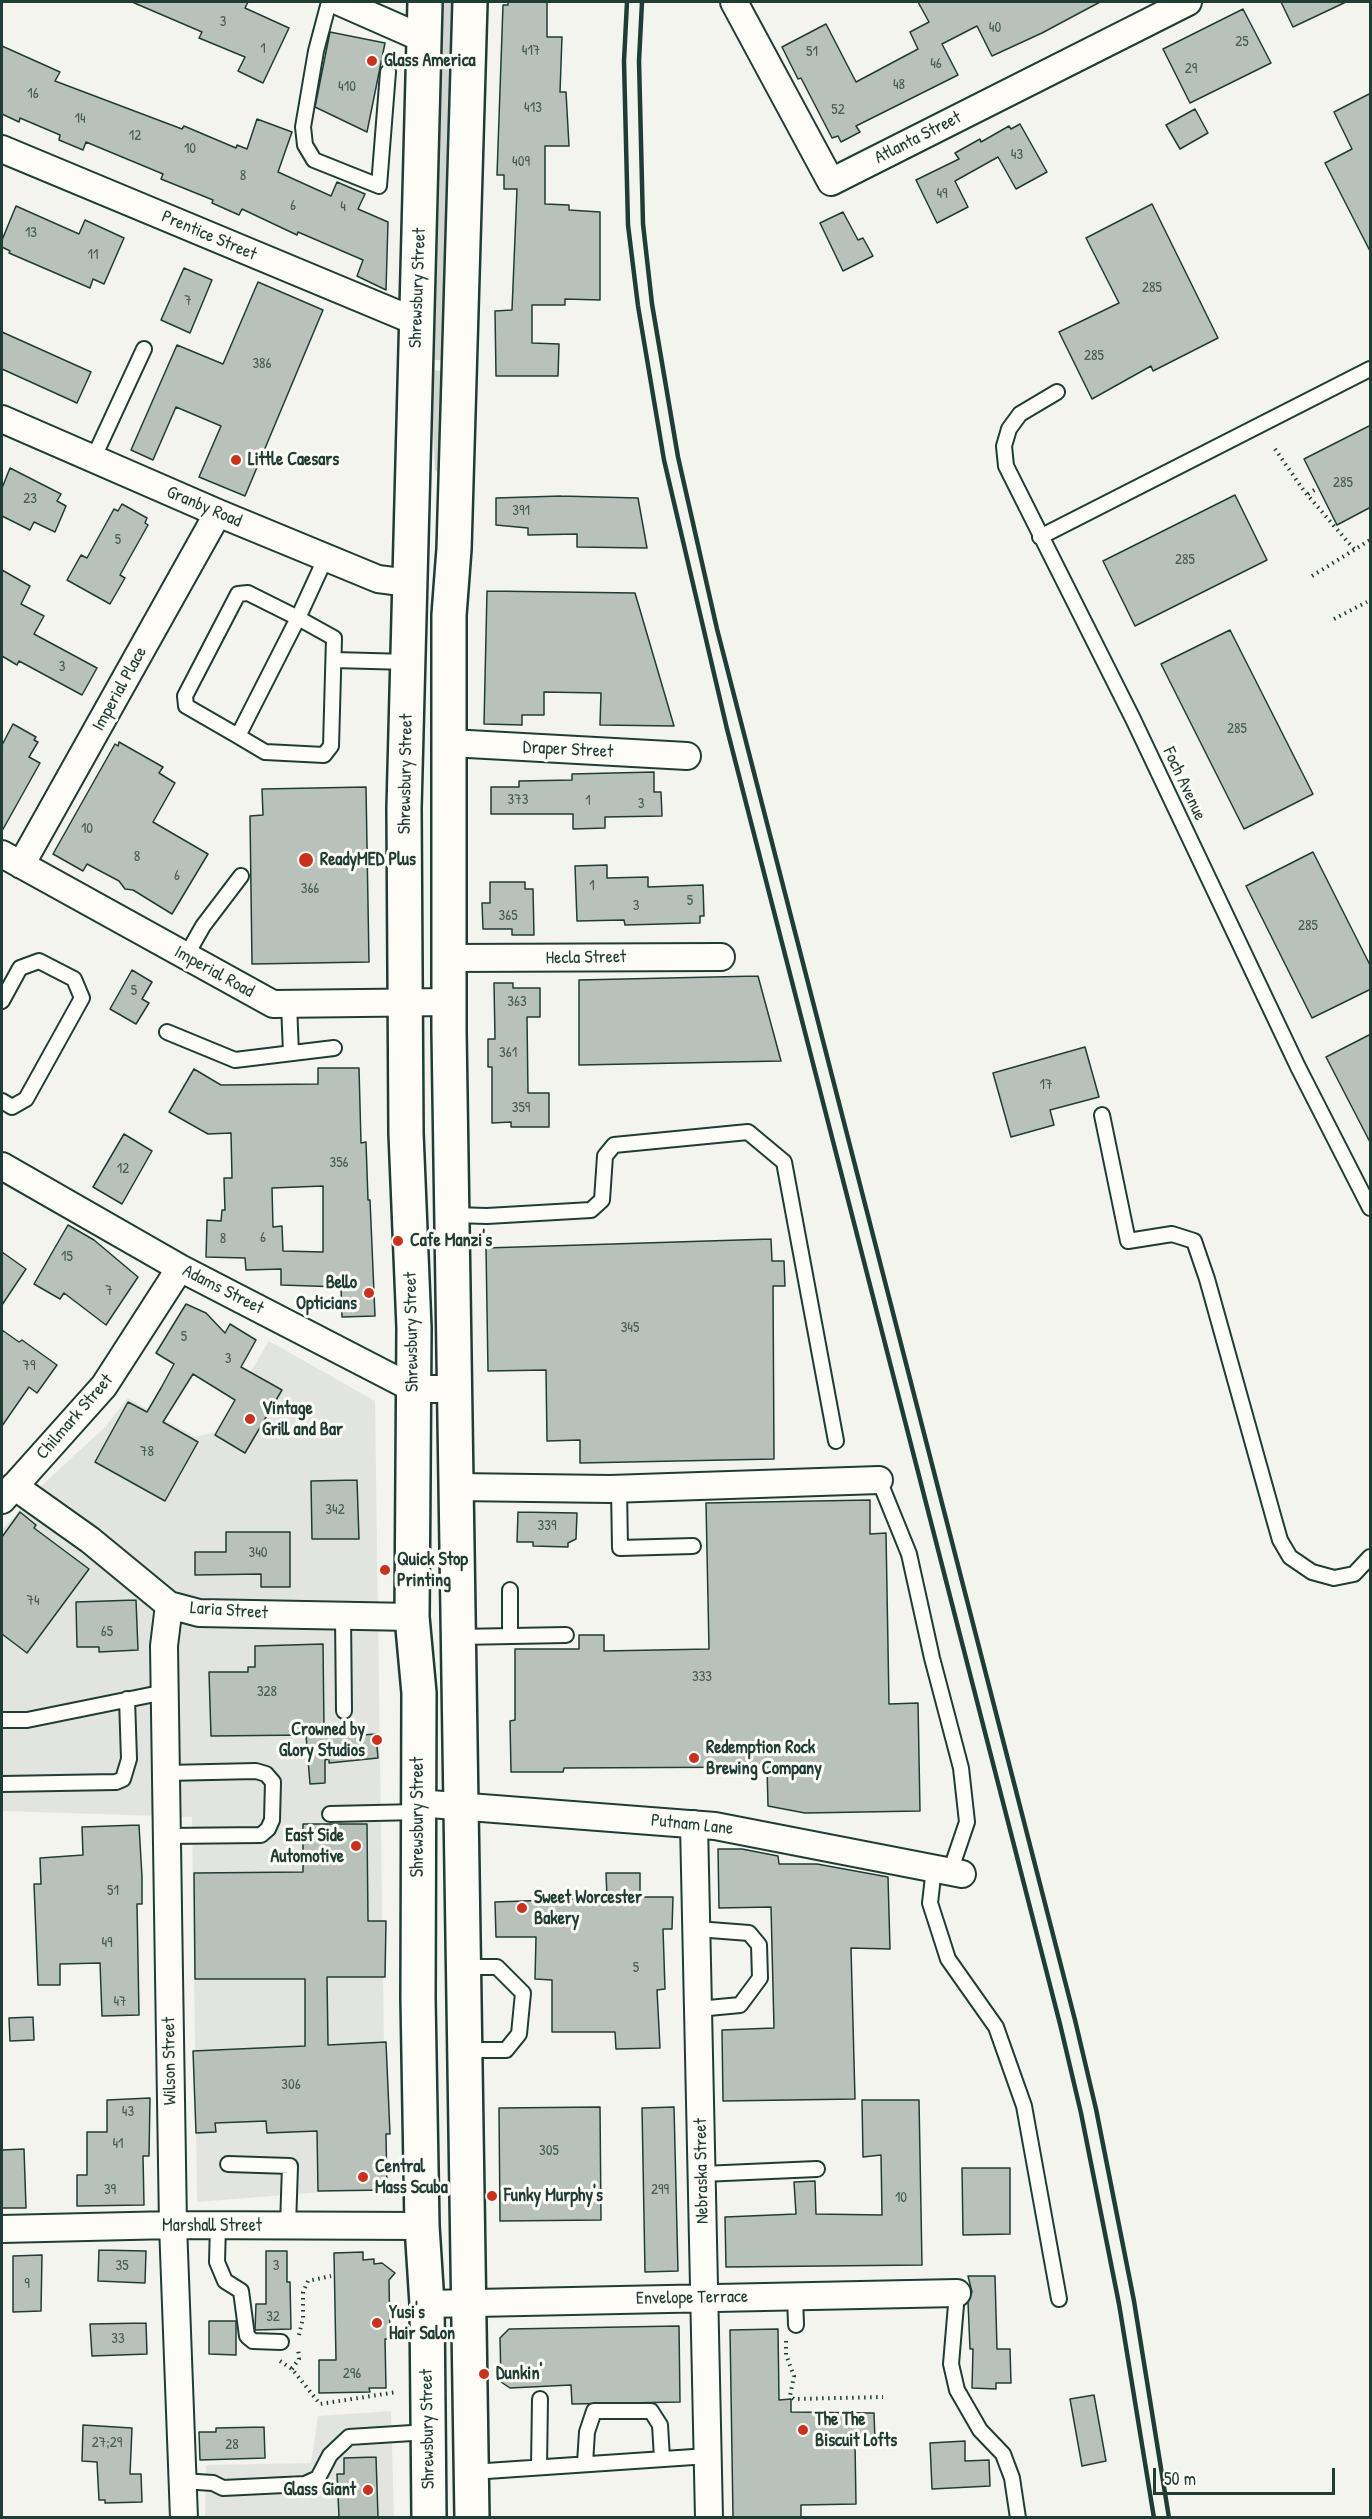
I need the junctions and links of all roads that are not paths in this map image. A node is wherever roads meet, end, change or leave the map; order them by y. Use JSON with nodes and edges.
{"nodes":[{"id":1,"x":330,"y":2,"type":"edge"},
{"id":2,"x":340,"y":2,"type":"edge"},
{"id":3,"x":425,"y":2,"type":"edge"},
{"id":4,"x":470,"y":2,"type":"edge"},
{"id":5,"x":734,"y":2,"type":"edge"},
{"id":6,"x":1188,"y":2,"type":"edge"},
{"id":7,"x":424,"y":39,"type":"junction"},
{"id":8,"x":388,"y":72,"type":"dead end"},
{"id":9,"x":2,"y":149,"type":"edge"},
{"id":10,"x":417,"y":322,"type":"junction"},
{"id":11,"x":144,"y":349,"type":"dead end"},
{"id":12,"x":1371,"y":369,"type":"edge"},
{"id":13,"x":1057,"y":392,"type":"dead end"},
{"id":14,"x":2,"y":419,"type":"edge"},
{"id":15,"x":93,"y":459,"type":"junction"},
{"id":16,"x":218,"y":513,"type":"junction"},
{"id":17,"x":1040,"y":537,"type":"junction"},
{"id":18,"x":326,"y":557,"type":"junction"},
{"id":19,"x":409,"y":583,"type":"junction"},
{"id":20,"x":298,"y":618,"type":"junction"},
{"id":21,"x":334,"y":660,"type":"junction"},
{"id":22,"x":408,"y":662,"type":"junction"},
{"id":23,"x":238,"y":736,"type":"junction"},
{"id":24,"x":450,"y":743,"type":"junction"},
{"id":25,"x":687,"y":756,"type":"dead end"},
{"id":26,"x":11,"y":859,"type":"edge"},
{"id":27,"x":241,"y":876,"type":"dead end"},
{"id":28,"x":186,"y":956,"type":"junction"},
{"id":29,"x":721,"y":957,"type":"dead end"},
{"id":30,"x":450,"y":958,"type":"junction"},
{"id":31,"x":2,"y":1001,"type":"edge"},
{"id":32,"x":405,"y":1001,"type":"junction"},
{"id":33,"x":449,"y":1002,"type":"junction"},
{"id":34,"x":289,"y":1004,"type":"junction"},
{"id":35,"x":167,"y":1032,"type":"dead end"},
{"id":36,"x":334,"y":1048,"type":"dead end"},
{"id":37,"x":291,"y":1053,"type":"junction"},
{"id":38,"x":2,"y":1101,"type":"edge"},
{"id":39,"x":1102,"y":1115,"type":"dead end"},
{"id":40,"x":2,"y":1166,"type":"edge"},
{"id":41,"x":1365,"y":1182,"type":"edge"},
{"id":42,"x":1371,"y":1208,"type":"edge"},
{"id":43,"x":453,"y":1215,"type":"junction"},
{"id":44,"x":180,"y":1268,"type":"junction"},
{"id":45,"x":414,"y":1389,"type":"junction"},
{"id":46,"x":454,"y":1389,"type":"junction"},
{"id":47,"x":836,"y":1441,"type":"dead end"},
{"id":48,"x":879,"y":1480,"type":"joint"},
{"id":49,"x":455,"y":1487,"type":"junction"},
{"id":50,"x":619,"y":1489,"type":"junction"},
{"id":51,"x":8,"y":1493,"type":"edge"},
{"id":52,"x":693,"y":1546,"type":"dead end"},
{"id":53,"x":1371,"y":1557,"type":"edge"},
{"id":54,"x":510,"y":1590,"type":"dead end"},
{"id":55,"x":169,"y":1605,"type":"junction"},
{"id":56,"x":343,"y":1616,"type":"junction"},
{"id":57,"x":412,"y":1617,"type":"junction"},
{"id":58,"x":510,"y":1635,"type":"junction"},
{"id":59,"x":566,"y":1635,"type":"dead end"},
{"id":60,"x":458,"y":1637,"type":"junction"},
{"id":61,"x":165,"y":1692,"type":"junction"},
{"id":62,"x":128,"y":1699,"type":"junction"},
{"id":63,"x":345,"y":1711,"type":"dead end"},
{"id":64,"x":2,"y":1720,"type":"edge"},
{"id":65,"x":166,"y":1773,"type":"junction"},
{"id":66,"x":2,"y":1785,"type":"edge"},
{"id":67,"x":460,"y":1806,"type":"junction"},
{"id":68,"x":418,"y":1808,"type":"junction"},
{"id":69,"x":330,"y":1814,"type":"dead end"},
{"id":70,"x":694,"y":1824,"type":"junction"},
{"id":71,"x":167,"y":1836,"type":"junction"},
{"id":72,"x":949,"y":1871,"type":"junction"},
{"id":73,"x":697,"y":1929,"type":"junction"},
{"id":74,"x":462,"y":1966,"type":"junction"},
{"id":75,"x":699,"y":2009,"type":"junction"},
{"id":76,"x":464,"y":2050,"type":"junction"},
{"id":77,"x":228,"y":2164,"type":"dead end"},
{"id":78,"x":817,"y":2169,"type":"dead end"},
{"id":79,"x":702,"y":2174,"type":"junction"},
{"id":80,"x":173,"y":2225,"type":"junction"},
{"id":81,"x":218,"y":2225,"type":"junction"},
{"id":82,"x":288,"y":2226,"type":"junction"},
{"id":83,"x":422,"y":2226,"type":"junction"},
{"id":84,"x":2,"y":2229,"type":"edge"},
{"id":85,"x":957,"y":2293,"type":"joint"},
{"id":86,"x":795,"y":2296,"type":"junction"},
{"id":87,"x":705,"y":2298,"type":"junction"},
{"id":88,"x":1059,"y":2299,"type":"dead end"},
{"id":89,"x":469,"y":2303,"type":"junction"},
{"id":90,"x":427,"y":2304,"type":"junction"},
{"id":91,"x":796,"y":2325,"type":"dead end"},
{"id":92,"x":275,"y":2342,"type":"road end"},
{"id":93,"x":540,"y":2399,"type":"dead end"},
{"id":94,"x":428,"y":2432,"type":"junction"},
{"id":95,"x":708,"y":2456,"type":"junction"},
{"id":96,"x":662,"y":2458,"type":"junction"},
{"id":97,"x":585,"y":2463,"type":"junction"},
{"id":98,"x":539,"y":2467,"type":"junction"},
{"id":99,"x":472,"y":2472,"type":"junction"},
{"id":100,"x":182,"y":2481,"type":"junction"},
{"id":101,"x":184,"y":2517,"type":"edge"},
{"id":102,"x":429,"y":2517,"type":"edge"},
{"id":103,"x":472,"y":2517,"type":"edge"},
{"id":104,"x":710,"y":2517,"type":"edge"},
{"id":105,"x":1018,"y":2517,"type":"edge"}],
"edges":[{"from":1,"to":8,"type":"lane"},
{"from":2,"to":7,"type":"street"},
{"from":3,"to":7,"type":"main road","name":"Shrewsbury Street"},
{"from":4,"to":24,"type":"main road"},
{"from":5,"to":6,"type":"street","name":"Atlanta Street"},
{"from":7,"to":10,"type":"main road","name":"Shrewsbury Street"},
{"from":9,"to":10,"type":"street","name":"Prentice Street"},
{"from":10,"to":19,"type":"main road","name":"Shrewsbury Street"},
{"from":11,"to":15,"type":"lane"},
{"from":12,"to":17,"type":"lane"},
{"from":13,"to":17,"type":"lane","name":"Foch Avenue"},
{"from":14,"to":15,"type":"street","name":"Granby Road"},
{"from":15,"to":16,"type":"street","name":"Granby Road"},
{"from":16,"to":18,"type":"street","name":"Granby Road"},
{"from":16,"to":26,"type":"street","name":"Imperial Place"},
{"from":17,"to":41,"type":"lane","name":"Foch Avenue"},
{"from":18,"to":19,"type":"street","name":"Granby Road"},
{"from":18,"to":20,"type":"lane"},
{"from":19,"to":22,"type":"main road","name":"Shrewsbury Street"},
{"from":20,"to":21,"type":"lane"},
{"from":20,"to":23,"type":"lane"},
{"from":20,"to":23,"type":"lane"},
{"from":21,"to":22,"type":"lane"},
{"from":21,"to":23,"type":"lane"},
{"from":22,"to":32,"type":"main road","name":"Shrewsbury Street"},
{"from":24,"to":25,"type":"street","name":"Draper Street"},
{"from":24,"to":30,"type":"main road"},
{"from":26,"to":28,"type":"street","name":"Imperial Road"},
{"from":27,"to":28,"type":"lane"},
{"from":28,"to":34,"type":"street","name":"Imperial Road"},
{"from":29,"to":30,"type":"street","name":"Hecla Street"},
{"from":30,"to":33,"type":"main road"},
{"from":31,"to":38,"type":"lane"},
{"from":32,"to":33,"type":"street","name":"Imperial Road"},
{"from":32,"to":34,"type":"street","name":"Imperial Road"},
{"from":32,"to":45,"type":"main road","name":"Shrewsbury Street"},
{"from":33,"to":43,"type":"main road"},
{"from":34,"to":37,"type":"lane"},
{"from":35,"to":37,"type":"lane"},
{"from":36,"to":37,"type":"lane"},
{"from":39,"to":53,"type":"lane"},
{"from":40,"to":44,"type":"street","name":"Adams Street"},
{"from":41,"to":42,"type":"lane","name":"Foch Avenue"},
{"from":43,"to":46,"type":"main road"},
{"from":43,"to":47,"type":"lane"},
{"from":44,"to":45,"type":"street","name":"Adams Street"},
{"from":44,"to":51,"type":"street","name":"Chilmark Street"},
{"from":45,"to":46,"type":"street","name":"Adams Street"},
{"from":45,"to":57,"type":"main road","name":"Shrewsbury Street"},
{"from":46,"to":49,"type":"main road"},
{"from":48,"to":50,"type":"street"},
{"from":48,"to":72,"type":"lane"},
{"from":49,"to":50,"type":"street"},
{"from":49,"to":60,"type":"main road"},
{"from":50,"to":52,"type":"lane"},
{"from":51,"to":55,"type":"street","name":"Laria Street"},
{"from":54,"to":58,"type":"lane"},
{"from":55,"to":56,"type":"street","name":"Laria Street"},
{"from":55,"to":61,"type":"street","name":"Wilson Street"},
{"from":56,"to":57,"type":"street","name":"Laria Street"},
{"from":56,"to":63,"type":"lane"},
{"from":57,"to":68,"type":"main road","name":"Shrewsbury Street"},
{"from":58,"to":59,"type":"lane"},
{"from":58,"to":60,"type":"lane"},
{"from":60,"to":67,"type":"main road"},
{"from":61,"to":62,"type":"lane"},
{"from":61,"to":65,"type":"street","name":"Wilson Street"},
{"from":62,"to":64,"type":"lane"},
{"from":62,"to":66,"type":"lane"},
{"from":65,"to":71,"type":"street","name":"Wilson Street"},
{"from":65,"to":71,"type":"lane"},
{"from":67,"to":68,"type":"street","name":"Putnam Lane"},
{"from":67,"to":70,"type":"street","name":"Putnam Lane"},
{"from":67,"to":74,"type":"main road"},
{"from":68,"to":69,"type":"lane"},
{"from":68,"to":83,"type":"main road","name":"Shrewsbury Street"},
{"from":70,"to":72,"type":"street","name":"Putnam Lane"},
{"from":70,"to":73,"type":"street","name":"Nebraska Street"},
{"from":71,"to":80,"type":"street","name":"Wilson Street"},
{"from":72,"to":88,"type":"lane"},
{"from":73,"to":75,"type":"street","name":"Nebraska Street"},
{"from":73,"to":75,"type":"lane"},
{"from":74,"to":76,"type":"main road"},
{"from":74,"to":76,"type":"lane"},
{"from":75,"to":79,"type":"street","name":"Nebraska Street"},
{"from":76,"to":89,"type":"main road"},
{"from":77,"to":82,"type":"lane"},
{"from":78,"to":79,"type":"lane"},
{"from":79,"to":87,"type":"street","name":"Nebraska Street"},
{"from":80,"to":81,"type":"street","name":"Marshall Street"},
{"from":80,"to":84,"type":"street","name":"Marshall Street"},
{"from":80,"to":100,"type":"street","name":"Wilson Street"},
{"from":81,"to":82,"type":"street","name":"Marshall Street"},
{"from":81,"to":92,"type":"lane"},
{"from":82,"to":83,"type":"street","name":"Marshall Street"},
{"from":83,"to":90,"type":"main road","name":"Shrewsbury Street"},
{"from":85,"to":86,"type":"street","name":"Envelope Terrace"},
{"from":85,"to":105,"type":"lane"},
{"from":86,"to":87,"type":"street","name":"Envelope Terrace"},
{"from":86,"to":91,"type":"lane"},
{"from":87,"to":89,"type":"street","name":"Envelope Terrace"},
{"from":87,"to":95,"type":"street","name":"Nebraska Street"},
{"from":89,"to":90,"type":"street","name":"Envelope Terrace"},
{"from":89,"to":99,"type":"main road"},
{"from":90,"to":94,"type":"main road","name":"Shrewsbury Street"},
{"from":93,"to":98,"type":"lane"},
{"from":94,"to":100,"type":"lane"},
{"from":94,"to":102,"type":"main road","name":"Shrewsbury Street"},
{"from":95,"to":96,"type":"lane"},
{"from":95,"to":104,"type":"street","name":"Nebraska Street"},
{"from":96,"to":97,"type":"lane"},
{"from":96,"to":97,"type":"lane"},
{"from":97,"to":98,"type":"lane"},
{"from":98,"to":99,"type":"lane"},
{"from":99,"to":103,"type":"main road"},
{"from":100,"to":101,"type":"street","name":"Wilson Street"}]}
